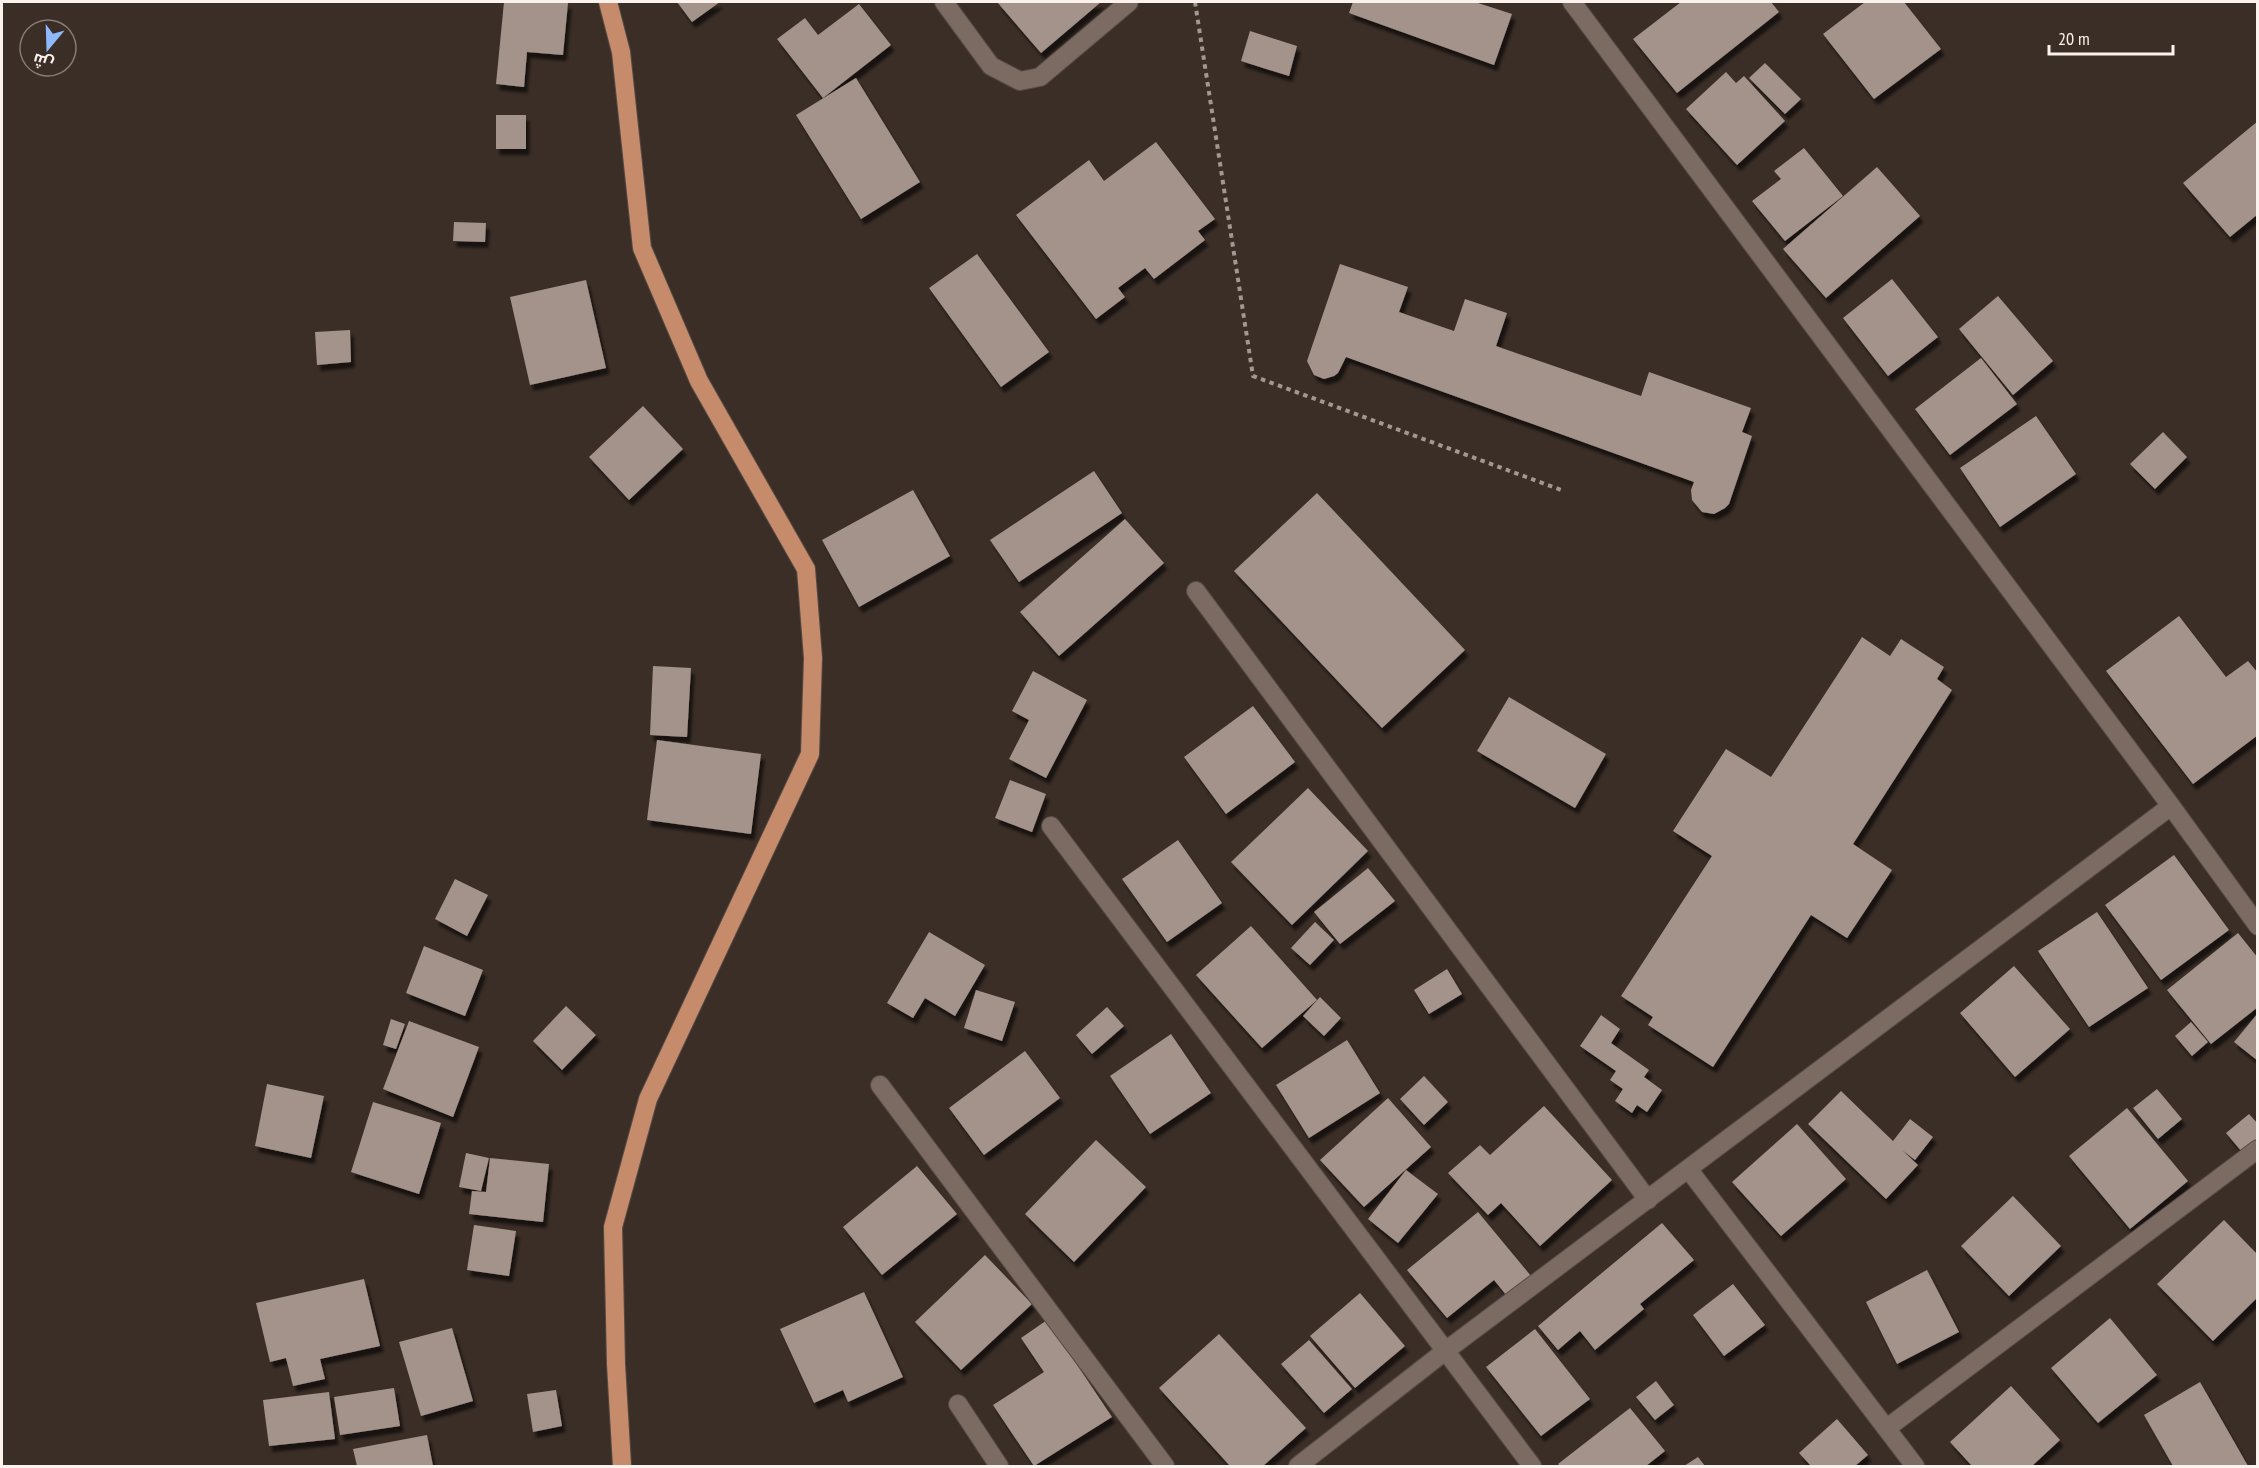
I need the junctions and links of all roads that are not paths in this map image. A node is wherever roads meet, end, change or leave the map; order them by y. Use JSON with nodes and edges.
{"nodes":[{"id":1,"x":608,"y":2,"type":"edge"},
{"id":2,"x":944,"y":2,"type":"edge"},
{"id":3,"x":1129,"y":2,"type":"edge"},
{"id":4,"x":1572,"y":2,"type":"edge"},
{"id":5,"x":1196,"y":591,"type":"dead end"},
{"id":6,"x":2171,"y":806,"type":"junction"},
{"id":7,"x":1051,"y":826,"type":"dead end"},
{"id":8,"x":2258,"y":926,"type":"edge"},
{"id":9,"x":880,"y":1085,"type":"dead end"},
{"id":10,"x":2258,"y":1149,"type":"edge"},
{"id":11,"x":1689,"y":1170,"type":"junction"},
{"id":12,"x":1648,"y":1200,"type":"junction"},
{"id":13,"x":1444,"y":1352,"type":"junction"},
{"id":14,"x":958,"y":1404,"type":"dead end"},
{"id":15,"x":1887,"y":1428,"type":"junction"},
{"id":16,"x":622,"y":1467,"type":"edge"},
{"id":17,"x":999,"y":1467,"type":"edge"},
{"id":18,"x":1165,"y":1467,"type":"edge"},
{"id":19,"x":1298,"y":1467,"type":"edge"},
{"id":20,"x":1532,"y":1467,"type":"edge"},
{"id":21,"x":1915,"y":1467,"type":"edge"}],
"edges":[{"from":1,"to":16,"type":"main road"},
{"from":2,"to":3,"type":"street"},
{"from":4,"to":6,"type":"street"},
{"from":5,"to":12,"type":"street"},
{"from":6,"to":8,"type":"street"},
{"from":6,"to":11,"type":"street"},
{"from":7,"to":13,"type":"street"},
{"from":9,"to":18,"type":"street"},
{"from":10,"to":15,"type":"street"},
{"from":11,"to":12,"type":"street"},
{"from":11,"to":15,"type":"street"},
{"from":12,"to":13,"type":"street"},
{"from":13,"to":19,"type":"street"},
{"from":13,"to":20,"type":"street"},
{"from":14,"to":17,"type":"street"},
{"from":15,"to":21,"type":"street"}]}
